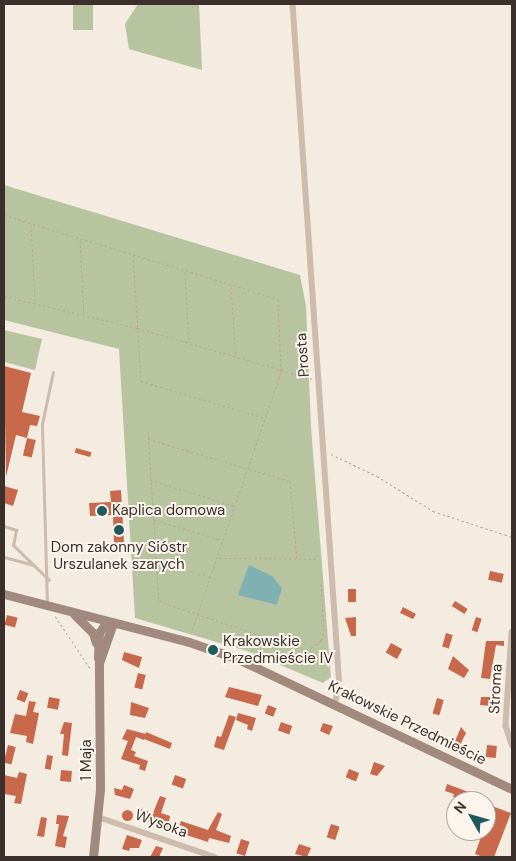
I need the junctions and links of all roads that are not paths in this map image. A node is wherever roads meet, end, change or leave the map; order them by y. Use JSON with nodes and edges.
{"nodes":[{"id":1,"x":293,"y":4,"type":"edge"},
{"id":2,"x":53,"y":372,"type":"dead end"},
{"id":3,"x":4,"y":526,"type":"edge"},
{"id":4,"x":4,"y":557,"type":"edge"},
{"id":5,"x":34,"y":565,"type":"junction"},
{"id":6,"x":48,"y":580,"type":"junction"},
{"id":7,"x":4,"y":594,"type":"edge"},
{"id":8,"x":48,"y":609,"type":"junction"},
{"id":9,"x":72,"y":612,"type":"junction"},
{"id":10,"x":110,"y":622,"type":"junction"},
{"id":11,"x":512,"y":632,"type":"edge"},
{"id":12,"x":97,"y":646,"type":"junction"},
{"id":13,"x":99,"y":663,"type":"junction"},
{"id":14,"x":335,"y":704,"type":"junction"},
{"id":15,"x":512,"y":745,"type":"edge"},
{"id":16,"x":512,"y":789,"type":"edge"},
{"id":17,"x":98,"y":817,"type":"junction"},
{"id":18,"x":93,"y":857,"type":"edge"},
{"id":19,"x":215,"y":857,"type":"edge"}],
"edges":[{"from":1,"to":14,"type":"street","name":"Prosta"},
{"from":2,"to":6,"type":"lane"},
{"from":3,"to":5,"type":"lane"},
{"from":4,"to":5,"type":"lane"},
{"from":5,"to":6,"type":"lane"},
{"from":6,"to":8,"type":"lane"},
{"from":7,"to":8,"type":"main road","name":"Krakowskie Przedmieście"},
{"from":8,"to":9,"type":"main road","name":"Krakowskie Przedmieście"},
{"from":9,"to":10,"type":"main road","name":"Krakowskie Przedmieście"},
{"from":9,"to":12,"type":"main road","name":"1 Maja"},
{"from":10,"to":12,"type":"main road","name":"1 Maja"},
{"from":10,"to":13,"type":"main road","name":"1 Maja"},
{"from":10,"to":14,"type":"main road","name":"Krakowskie Przedmieście"},
{"from":11,"to":15,"type":"street","name":"Stroma"},
{"from":12,"to":13,"type":"main road","name":"1 Maja"},
{"from":13,"to":17,"type":"main road","name":"1 Maja"},
{"from":14,"to":16,"type":"main road","name":"Krakowskie Przedmieście"},
{"from":17,"to":18,"type":"main road","name":"1 Maja"},
{"from":17,"to":19,"type":"street","name":"Wysoka"}]}
